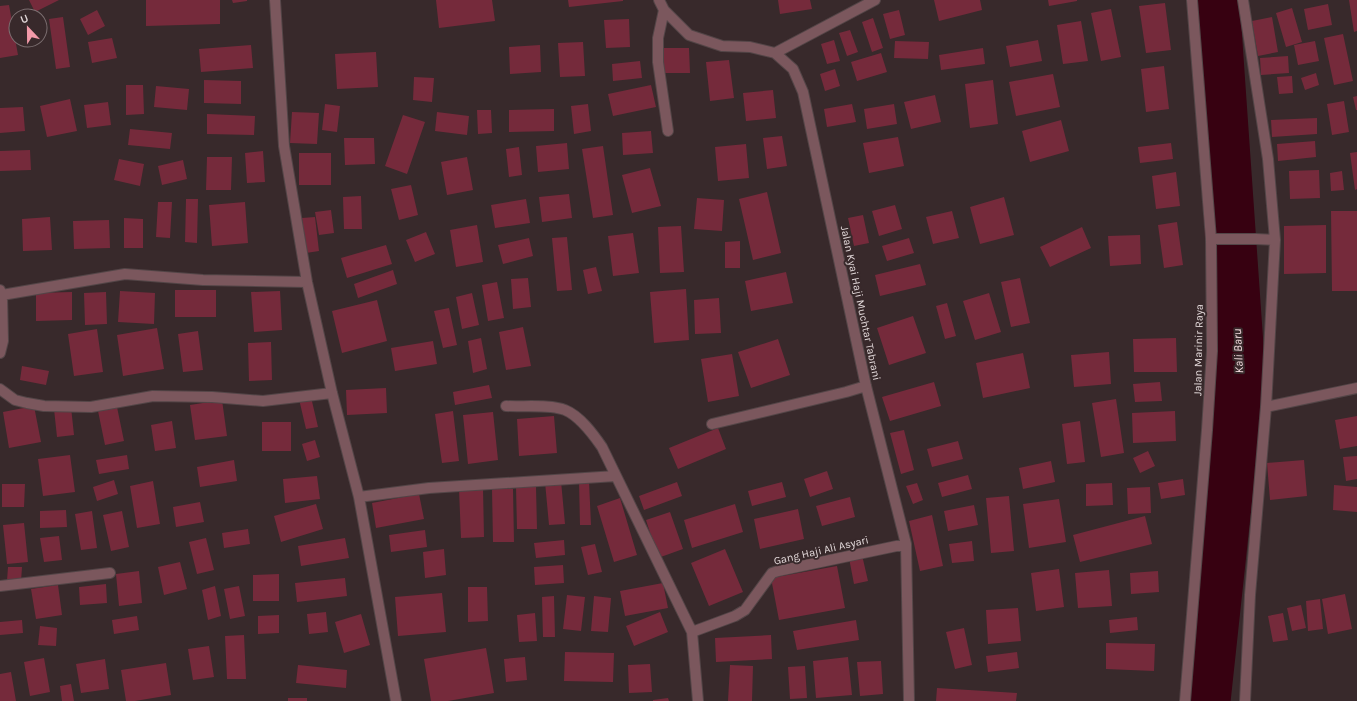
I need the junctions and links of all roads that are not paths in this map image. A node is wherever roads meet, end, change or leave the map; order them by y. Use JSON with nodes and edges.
{"nodes":[{"id":1,"x":275,"y":0,"type":"edge"},
{"id":2,"x":659,"y":0,"type":"edge"},
{"id":3,"x":875,"y":0,"type":"edge"},
{"id":4,"x":1192,"y":0,"type":"edge"},
{"id":5,"x":1243,"y":0,"type":"edge"},
{"id":6,"x":664,"y":10,"type":"junction"},
{"id":7,"x":775,"y":52,"type":"junction"},
{"id":8,"x":668,"y":131,"type":"dead end"},
{"id":9,"x":1215,"y":238,"type":"junction"},
{"id":10,"x":1275,"y":240,"type":"junction"},
{"id":11,"x":307,"y":282,"type":"junction"},
{"id":12,"x":1,"y":292,"type":"edge"},
{"id":13,"x":0,"y":354,"type":"edge"},
{"id":14,"x":866,"y":386,"type":"junction"},
{"id":15,"x":1357,"y":388,"type":"edge"},
{"id":16,"x":0,"y":389,"type":"edge"},
{"id":17,"x":332,"y":393,"type":"junction"},
{"id":18,"x":506,"y":406,"type":"dead end"},
{"id":19,"x":1266,"y":407,"type":"junction"},
{"id":20,"x":712,"y":424,"type":"dead end"},
{"id":21,"x":616,"y":476,"type":"junction"},
{"id":22,"x":359,"y":497,"type":"junction"},
{"id":23,"x":906,"y":544,"type":"junction"},
{"id":24,"x":110,"y":573,"type":"dead end"},
{"id":25,"x":0,"y":586,"type":"edge"},
{"id":26,"x":692,"y":632,"type":"junction"},
{"id":27,"x":396,"y":701,"type":"edge"},
{"id":28,"x":698,"y":701,"type":"edge"},
{"id":29,"x":909,"y":701,"type":"edge"},
{"id":30,"x":1185,"y":701,"type":"edge"},
{"id":31,"x":1245,"y":701,"type":"edge"}],
"edges":[{"from":1,"to":11,"type":"street"},
{"from":2,"to":6,"type":"street"},
{"from":3,"to":7,"type":"street"},
{"from":4,"to":9,"type":"street","name":"Jalan Marinir Raya"},
{"from":5,"to":10,"type":"street"},
{"from":6,"to":7,"type":"street"},
{"from":6,"to":8,"type":"street"},
{"from":7,"to":14,"type":"street","name":"Jalan Kyai Haji Muchtar Tabrani"},
{"from":9,"to":10,"type":"street"},
{"from":9,"to":30,"type":"street","name":"Jalan Marinir Raya"},
{"from":10,"to":19,"type":"street"},
{"from":11,"to":12,"type":"street"},
{"from":11,"to":17,"type":"street"},
{"from":12,"to":13,"type":"street"},
{"from":14,"to":20,"type":"street"},
{"from":14,"to":23,"type":"street","name":"Jalan Kyai Haji Muchtar Tabrani"},
{"from":15,"to":19,"type":"street"},
{"from":16,"to":17,"type":"street"},
{"from":17,"to":22,"type":"street"},
{"from":18,"to":21,"type":"street"},
{"from":19,"to":31,"type":"street"},
{"from":21,"to":22,"type":"street"},
{"from":21,"to":26,"type":"street"},
{"from":22,"to":27,"type":"street"},
{"from":23,"to":26,"type":"street","name":"Gang Haji Ali Asyari"},
{"from":23,"to":29,"type":"street","name":"Jalan Kyai Haji Muchtar Tabrani"},
{"from":24,"to":25,"type":"street"},
{"from":26,"to":28,"type":"street"}]}
